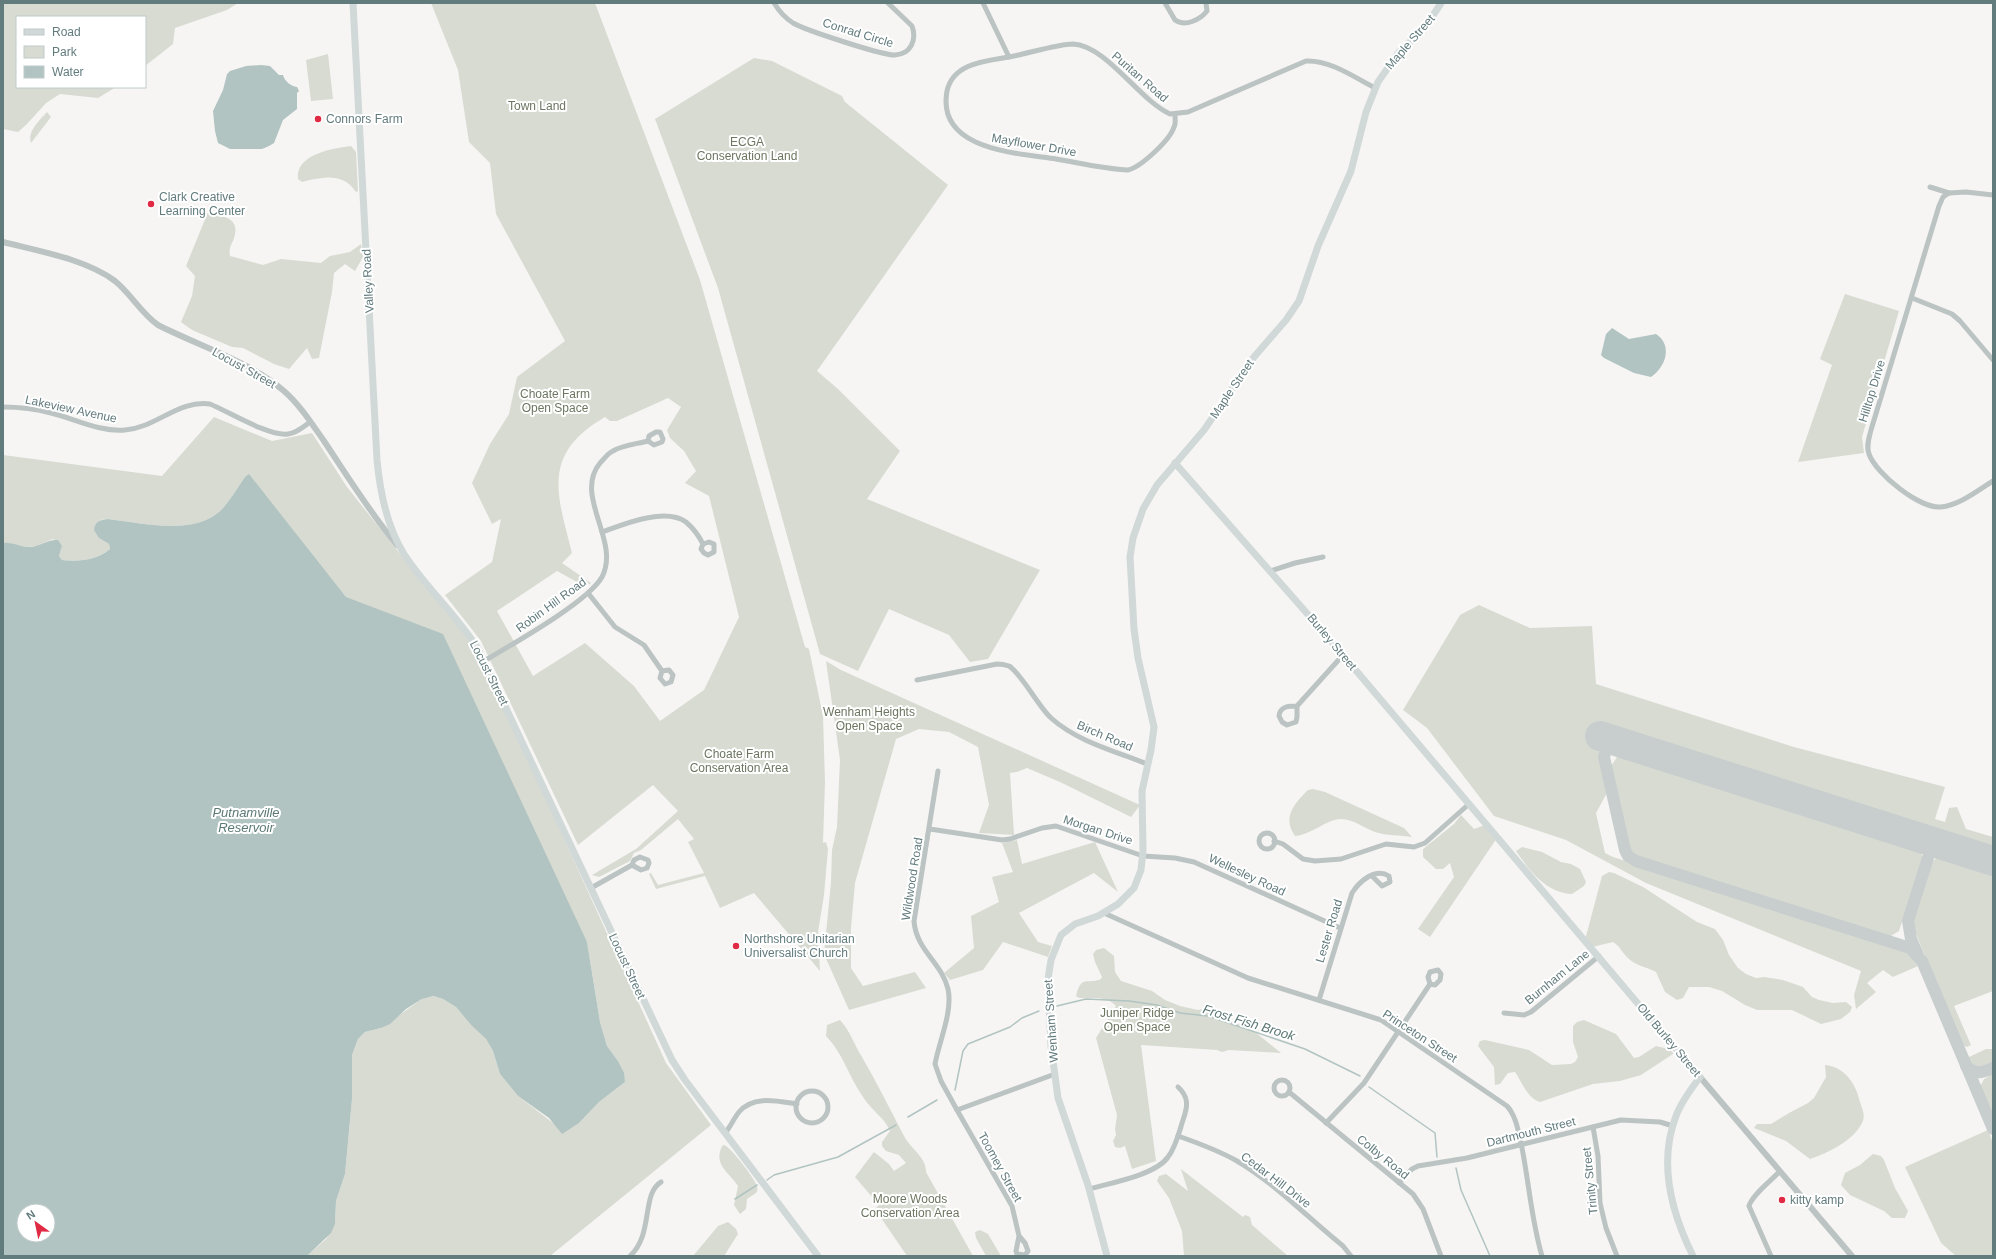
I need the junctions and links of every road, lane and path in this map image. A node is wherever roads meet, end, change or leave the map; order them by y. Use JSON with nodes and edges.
{"nodes":[{"id":1,"x":353,"y":3,"type":"edge"},
{"id":2,"x":774,"y":3,"type":"edge"},
{"id":3,"x":888,"y":3,"type":"edge"},
{"id":4,"x":983,"y":3,"type":"edge"},
{"id":5,"x":1165,"y":3,"type":"edge"},
{"id":6,"x":1206,"y":3,"type":"edge"},
{"id":7,"x":1441,"y":3,"type":"edge"},
{"id":8,"x":1009,"y":57,"type":"junction"},
{"id":9,"x":1376,"y":88,"type":"junction"},
{"id":10,"x":1175,"y":115,"type":"junction"},
{"id":11,"x":1930,"y":187,"type":"dead end"},
{"id":12,"x":1949,"y":193,"type":"junction"},
{"id":13,"x":1993,"y":195,"type":"edge"},
{"id":14,"x":3,"y":242,"type":"edge"},
{"id":15,"x":1912,"y":298,"type":"junction"},
{"id":16,"x":1993,"y":360,"type":"edge"},
{"id":17,"x":3,"y":407,"type":"edge"},
{"id":18,"x":310,"y":422,"type":"junction"},
{"id":19,"x":648,"y":441,"type":"dead end"},
{"id":20,"x":1175,"y":463,"type":"junction"},
{"id":21,"x":1993,"y":480,"type":"edge"},
{"id":22,"x":602,"y":532,"type":"junction"},
{"id":23,"x":704,"y":544,"type":"dead end"},
{"id":24,"x":405,"y":555,"type":"junction"},
{"id":25,"x":1323,"y":557,"type":"dead end"},
{"id":26,"x":1270,"y":571,"type":"junction"},
{"id":27,"x":588,"y":593,"type":"junction"},
{"id":28,"x":1343,"y":655,"type":"junction"},
{"id":29,"x":484,"y":661,"type":"junction"},
{"id":30,"x":662,"y":671,"type":"dead end"},
{"id":31,"x":917,"y":680,"type":"dead end"},
{"id":32,"x":1297,"y":706,"type":"dead end"},
{"id":33,"x":1147,"y":764,"type":"junction"},
{"id":34,"x":938,"y":771,"type":"dead end"},
{"id":35,"x":1141,"y":800,"type":"joint"},
{"id":36,"x":1470,"y":804,"type":"junction"},
{"id":37,"x":1486,"y":823,"type":"joint"},
{"id":38,"x":930,"y":829,"type":"junction"},
{"id":39,"x":1274,"y":841,"type":"dead end"},
{"id":40,"x":1143,"y":856,"type":"junction"},
{"id":41,"x":632,"y":865,"type":"dead end"},
{"id":42,"x":1372,"y":876,"type":"dead end"},
{"id":43,"x":591,"y":888,"type":"junction"},
{"id":44,"x":1104,"y":913,"type":"junction"},
{"id":45,"x":1340,"y":928,"type":"junction"},
{"id":46,"x":1599,"y":956,"type":"junction"},
{"id":47,"x":1430,"y":984,"type":"dead end"},
{"id":48,"x":1319,"y":1000,"type":"junction"},
{"id":49,"x":1504,"y":1013,"type":"dead end"},
{"id":50,"x":1399,"y":1032,"type":"junction"},
{"id":51,"x":1055,"y":1074,"type":"junction"},
{"id":52,"x":1700,"y":1077,"type":"junction"},
{"id":53,"x":1178,"y":1087,"type":"dead end"},
{"id":54,"x":1289,"y":1092,"type":"dead end"},
{"id":55,"x":796,"y":1104,"type":"junction"},
{"id":56,"x":957,"y":1110,"type":"junction"},
{"id":57,"x":1326,"y":1123,"type":"junction"},
{"id":58,"x":1673,"y":1126,"type":"junction"},
{"id":59,"x":1593,"y":1127,"type":"junction"},
{"id":60,"x":725,"y":1133,"type":"junction"},
{"id":61,"x":1178,"y":1136,"type":"junction"},
{"id":62,"x":1521,"y":1144,"type":"junction"},
{"id":63,"x":1780,"y":1171,"type":"junction"},
{"id":64,"x":661,"y":1182,"type":"dead end"},
{"id":65,"x":1399,"y":1183,"type":"junction"},
{"id":66,"x":1089,"y":1189,"type":"junction"},
{"id":67,"x":1019,"y":1236,"type":"dead end"},
{"id":68,"x":630,"y":1256,"type":"edge"},
{"id":69,"x":818,"y":1256,"type":"edge"},
{"id":70,"x":1107,"y":1256,"type":"edge"},
{"id":71,"x":1351,"y":1256,"type":"edge"},
{"id":72,"x":1441,"y":1256,"type":"edge"},
{"id":73,"x":1542,"y":1256,"type":"edge"},
{"id":74,"x":1617,"y":1256,"type":"edge"},
{"id":75,"x":1693,"y":1256,"type":"edge"},
{"id":76,"x":1772,"y":1256,"type":"edge"},
{"id":77,"x":1852,"y":1256,"type":"edge"}],
"edges":[{"from":1,"to":24,"type":"main road","name":"Valley Road"},
{"from":2,"to":3,"type":"street","name":"Conrad Circle"},
{"from":4,"to":8,"type":"street"},
{"from":5,"to":6,"type":"street"},
{"from":7,"to":9,"type":"main road","name":"Maple Street"},
{"from":8,"to":10,"type":"street","name":"Puritan Road"},
{"from":8,"to":10,"type":"street","name":"Mayflower Drive"},
{"from":9,"to":10,"type":"street","name":"Puritan Road"},
{"from":9,"to":20,"type":"main road","name":"Maple Street"},
{"from":11,"to":12,"type":"street"},
{"from":12,"to":13,"type":"street"},
{"from":12,"to":15,"type":"street","name":"Hilltop Drive"},
{"from":14,"to":18,"type":"street","name":"Locust Street"},
{"from":15,"to":16,"type":"street"},
{"from":15,"to":21,"type":"street","name":"Hilltop Drive"},
{"from":17,"to":18,"type":"street","name":"Lakeview Avenue"},
{"from":18,"to":24,"type":"street","name":"Locust Street"},
{"from":19,"to":22,"type":"street","name":"Robin Hill Road"},
{"from":20,"to":26,"type":"main road","name":"Burley Street"},
{"from":20,"to":33,"type":"main road","name":"Maple Street"},
{"from":22,"to":23,"type":"street"},
{"from":22,"to":27,"type":"street","name":"Robin Hill Road"},
{"from":24,"to":29,"type":"main road","name":"Locust Street"},
{"from":25,"to":26,"type":"street"},
{"from":26,"to":28,"type":"main road","name":"Burley Street"},
{"from":27,"to":29,"type":"street","name":"Robin Hill Road"},
{"from":27,"to":30,"type":"street"},
{"from":28,"to":32,"type":"street"},
{"from":28,"to":36,"type":"main road","name":"Burley Street"},
{"from":29,"to":43,"type":"main road","name":"Locust Street"},
{"from":31,"to":33,"type":"street","name":"Birch Road"},
{"from":33,"to":35,"type":"main road","name":"Maple Street"},
{"from":34,"to":38,"type":"street","name":"Wildwood Road"},
{"from":35,"to":40,"type":"main road","name":"Wenham Street"},
{"from":36,"to":37,"type":"main road","name":"Burley Street"},
{"from":36,"to":39,"type":"street"},
{"from":37,"to":46,"type":"main road","name":"Old Burley Street"},
{"from":38,"to":40,"type":"street","name":"Morgan Drive"},
{"from":38,"to":56,"type":"street","name":"Wildwood Road"},
{"from":40,"to":44,"type":"main road","name":"Wenham Street"},
{"from":40,"to":45,"type":"street","name":"Wellesley Road"},
{"from":41,"to":43,"type":"street"},
{"from":42,"to":45,"type":"street","name":"Lester Road"},
{"from":43,"to":60,"type":"main road","name":"Locust Street"},
{"from":44,"to":48,"type":"street","name":"Princeton Street"},
{"from":44,"to":51,"type":"main road","name":"Wenham Street"},
{"from":45,"to":48,"type":"street","name":"Lester Road"},
{"from":46,"to":49,"type":"street","name":"Burnham Lane"},
{"from":46,"to":52,"type":"main road","name":"Old Burley Street"},
{"from":47,"to":50,"type":"street"},
{"from":48,"to":50,"type":"street","name":"Princeton Street"},
{"from":50,"to":57,"type":"street"},
{"from":50,"to":62,"type":"street","name":"Princeton Street"},
{"from":51,"to":56,"type":"street"},
{"from":51,"to":66,"type":"main road","name":"Wenham Street"},
{"from":52,"to":58,"type":"main road"},
{"from":52,"to":63,"type":"street","name":"Old Burley Street"},
{"from":53,"to":61,"type":"street"},
{"from":54,"to":57,"type":"street","name":"Colby Road"},
{"from":55,"to":55,"type":"street"},
{"from":55,"to":60,"type":"street"},
{"from":56,"to":67,"type":"street","name":"Toomey Street"},
{"from":57,"to":65,"type":"street","name":"Colby Road"},
{"from":58,"to":59,"type":"street","name":"Dartmouth Street"},
{"from":58,"to":75,"type":"main road"},
{"from":59,"to":62,"type":"street","name":"Dartmouth Street"},
{"from":59,"to":74,"type":"street","name":"Trinity Street"},
{"from":60,"to":69,"type":"main road","name":"Locust Street"},
{"from":61,"to":66,"type":"street"},
{"from":61,"to":71,"type":"street","name":"Cedar Hill Drive"},
{"from":62,"to":65,"type":"street","name":"Dartmouth Street"},
{"from":62,"to":73,"type":"street","name":"Princeton Street"},
{"from":63,"to":76,"type":"street"},
{"from":63,"to":77,"type":"street","name":"Old Burley Street"},
{"from":64,"to":68,"type":"street"},
{"from":65,"to":72,"type":"street","name":"Colby Road"},
{"from":66,"to":70,"type":"main road","name":"Wenham Street"}]}
